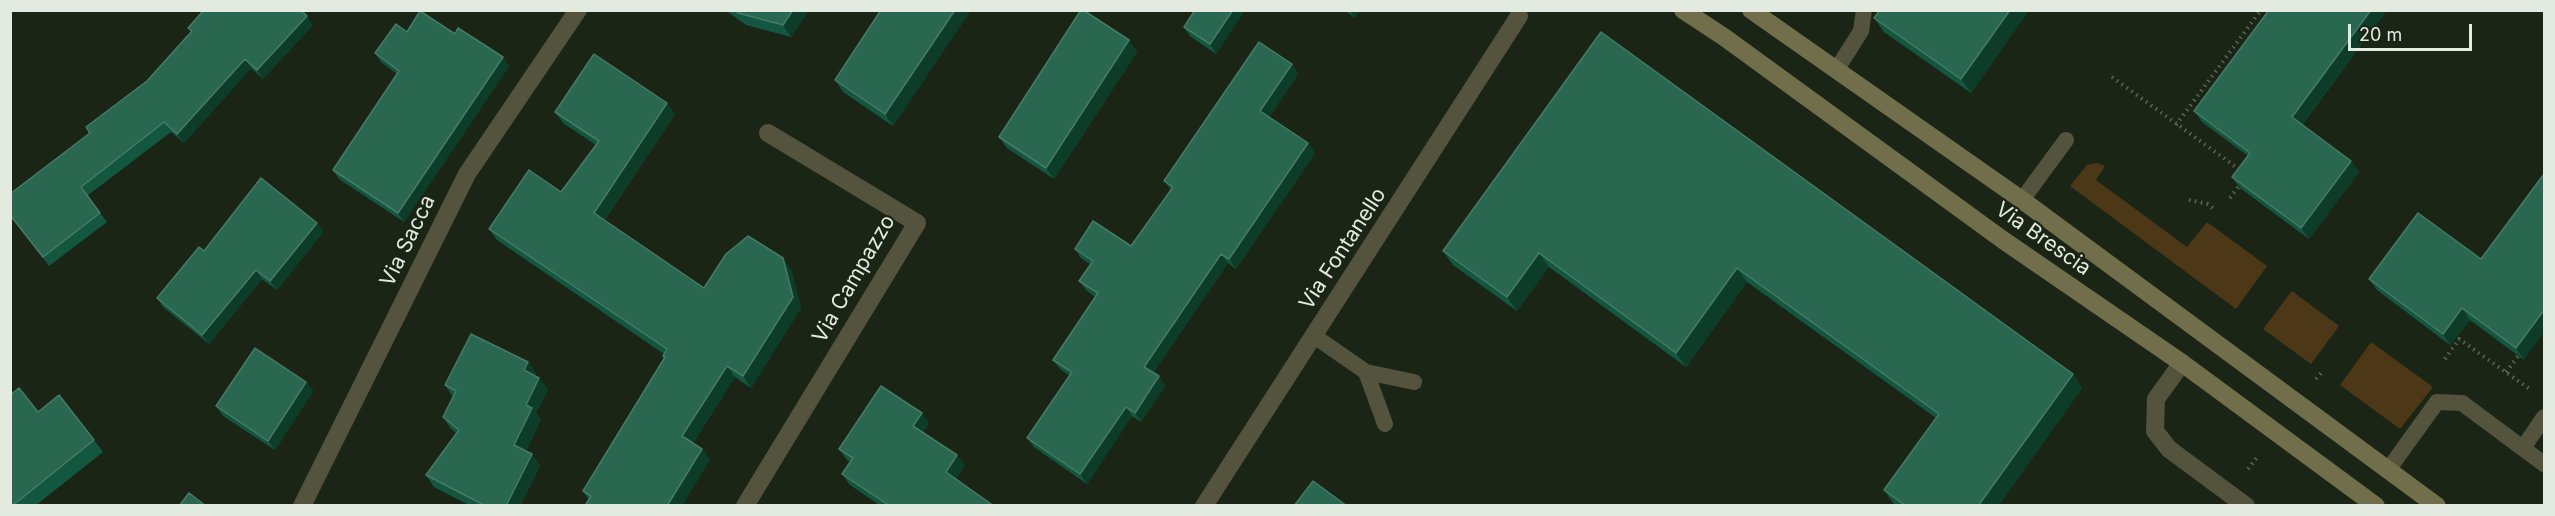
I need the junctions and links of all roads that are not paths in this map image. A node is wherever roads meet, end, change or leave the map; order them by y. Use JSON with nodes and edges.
{"nodes":[{"id":1,"x":578,"y":10,"type":"edge"},
{"id":2,"x":1683,"y":10,"type":"edge"},
{"id":3,"x":1751,"y":10,"type":"edge"},
{"id":4,"x":1864,"y":10,"type":"edge"},
{"id":5,"x":1522,"y":12,"type":"edge"},
{"id":6,"x":1837,"y":69,"type":"junction"},
{"id":7,"x":768,"y":133,"type":"dead end"},
{"id":8,"x":2066,"y":140,"type":"dead end"},
{"id":9,"x":2022,"y":200,"type":"junction"},
{"id":10,"x":1314,"y":336,"type":"junction"},
{"id":11,"x":2182,"y":363,"type":"junction"},
{"id":12,"x":1366,"y":372,"type":"junction"},
{"id":13,"x":1414,"y":382,"type":"dead end"},
{"id":14,"x":2544,"y":417,"type":"edge"},
{"id":15,"x":1385,"y":424,"type":"dead end"},
{"id":16,"x":2523,"y":448,"type":"junction"},
{"id":17,"x":2544,"y":464,"type":"edge"},
{"id":18,"x":2388,"y":470,"type":"junction"},
{"id":19,"x":302,"y":506,"type":"edge"},
{"id":20,"x":745,"y":506,"type":"edge"},
{"id":21,"x":1204,"y":506,"type":"edge"},
{"id":22,"x":2246,"y":506,"type":"edge"},
{"id":23,"x":2376,"y":506,"type":"edge"},
{"id":24,"x":2437,"y":506,"type":"edge"}],
"edges":[{"from":1,"to":19,"type":"street","name":"Via Sacca"},
{"from":2,"to":11,"type":"main road","name":"Via Brescia"},
{"from":3,"to":6,"type":"main road","name":"Via Brescia"},
{"from":4,"to":6,"type":"lane"},
{"from":5,"to":10,"type":"street","name":"Via Fontanello"},
{"from":6,"to":9,"type":"main road","name":"Via Brescia"},
{"from":7,"to":20,"type":"street","name":"Via Campazzo"},
{"from":8,"to":9,"type":"lane"},
{"from":9,"to":18,"type":"main road","name":"Via Brescia"},
{"from":10,"to":12,"type":"lane"},
{"from":10,"to":21,"type":"street","name":"Via Fontanello"},
{"from":11,"to":22,"type":"street"},
{"from":11,"to":23,"type":"main road","name":"Via Brescia"},
{"from":12,"to":13,"type":"lane"},
{"from":12,"to":15,"type":"lane"},
{"from":14,"to":16,"type":"lane"},
{"from":16,"to":17,"type":"lane"},
{"from":16,"to":18,"type":"lane"},
{"from":18,"to":24,"type":"main road","name":"Via Brescia"}]}
